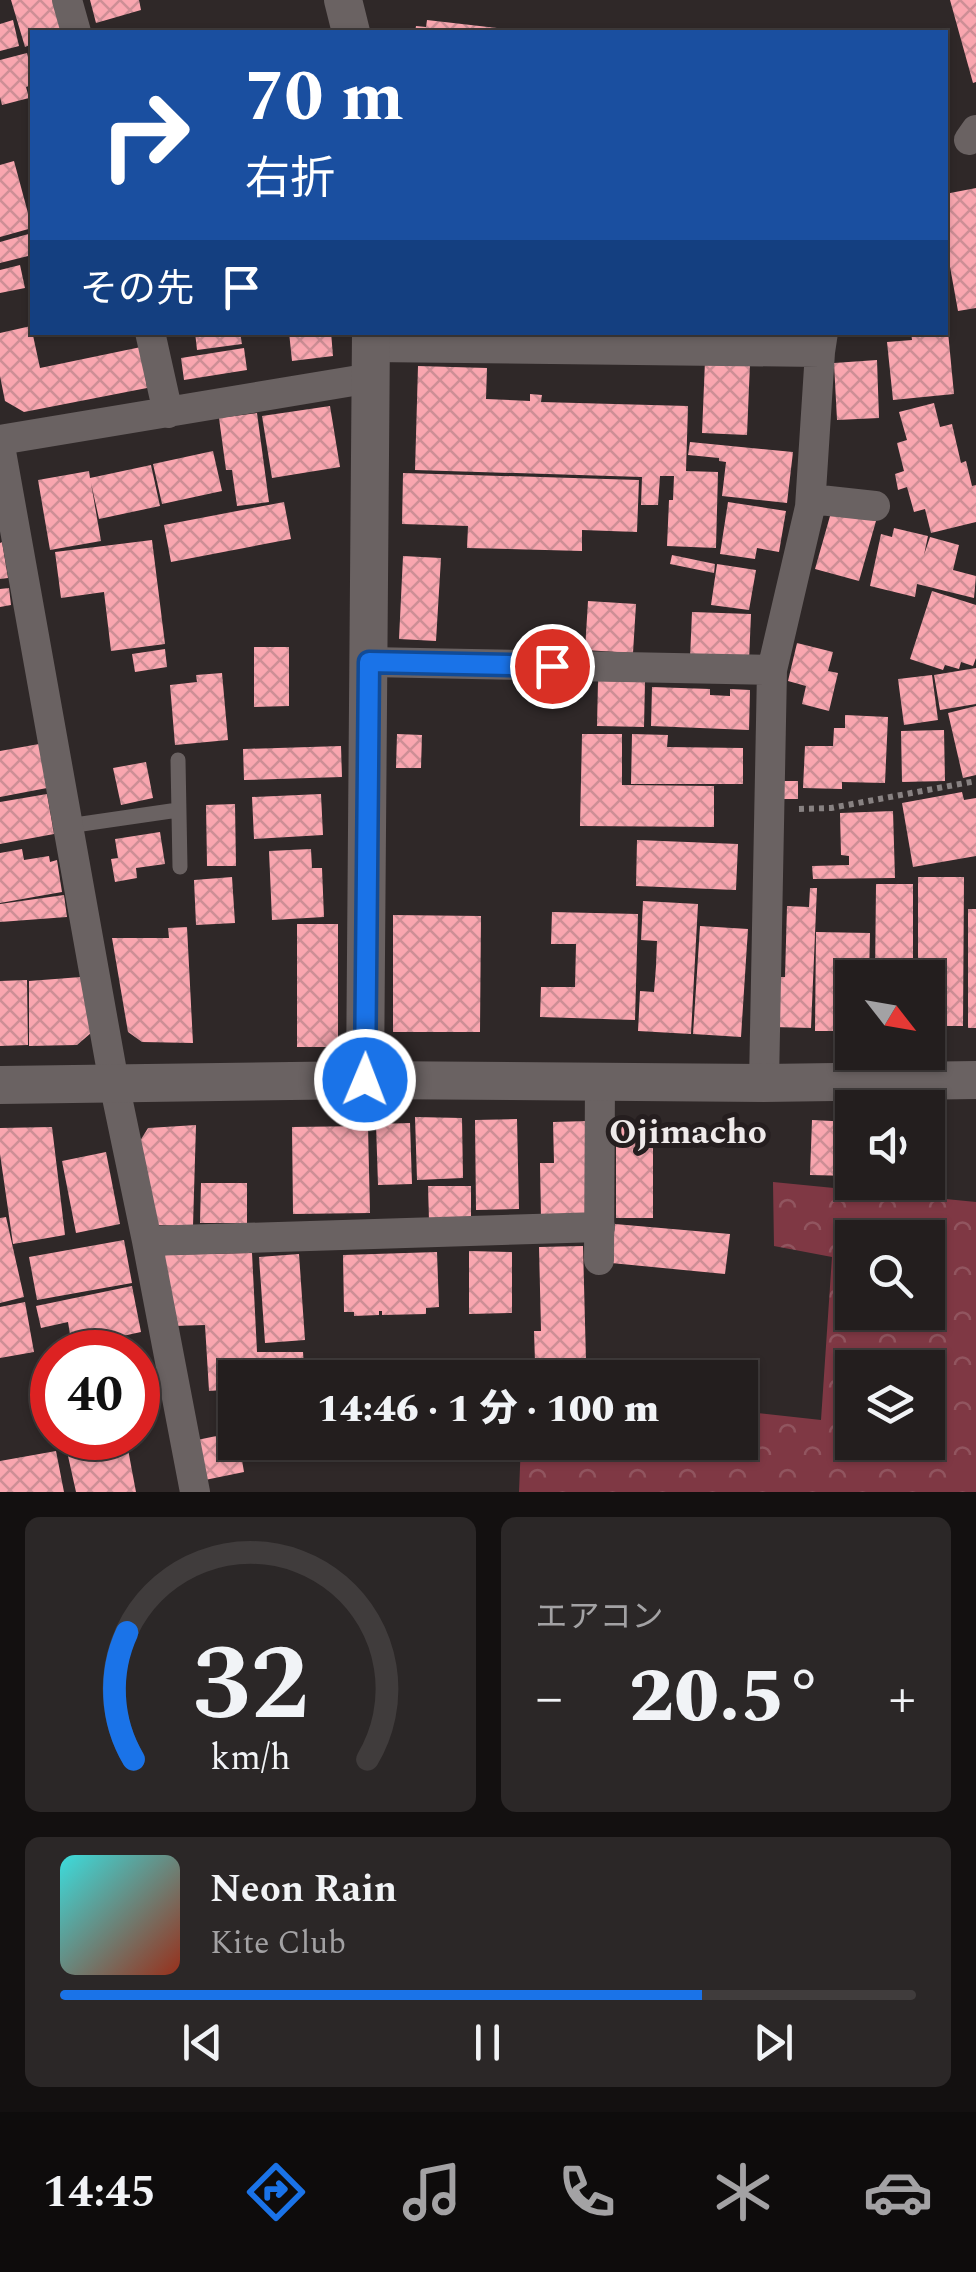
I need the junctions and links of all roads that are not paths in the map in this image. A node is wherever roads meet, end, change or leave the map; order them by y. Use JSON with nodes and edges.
{"nodes":[{"id":1,"x":67,"y":0,"type":"edge"},
{"id":2,"x":342,"y":0,"type":"edge"},
{"id":3,"x":75,"y":30,"type":"edge"},
{"id":4,"x":351,"y":30,"type":"edge"},
{"id":5,"x":151,"y":335,"type":"edge"},
{"id":6,"x":822,"y":342,"type":"edge"},
{"id":7,"x":371,"y":353,"type":"edge"},
{"id":8,"x":168,"y":413,"type":"junction"},
{"id":9,"x":0,"y":443,"type":"edge"},
{"id":10,"x":811,"y":499,"type":"junction"},
{"id":11,"x":876,"y":506,"type":"dead end"},
{"id":12,"x":369,"y":662,"type":"junction"},
{"id":13,"x":772,"y":670,"type":"junction"},
{"id":14,"x":178,"y":760,"type":"dead end"},
{"id":15,"x":178,"y":810,"type":"junction"},
{"id":16,"x":68,"y":826,"type":"junction"},
{"id":17,"x":180,"y":868,"type":"dead end"},
{"id":18,"x":365,"y":1080,"type":"junction"},
{"id":19,"x":976,"y":1080,"type":"edge"},
{"id":20,"x":600,"y":1081,"type":"junction"},
{"id":21,"x":114,"y":1082,"type":"junction"},
{"id":22,"x":764,"y":1082,"type":"junction"},
{"id":23,"x":0,"y":1085,"type":"edge"},
{"id":24,"x":600,"y":1227,"type":"junction"},
{"id":25,"x":147,"y":1240,"type":"junction"},
{"id":26,"x":600,"y":1260,"type":"dead end"},
{"id":27,"x":195,"y":1492,"type":"edge"}],
"edges":[{"from":1,"to":3,"type":"street"},
{"from":2,"to":4,"type":"street"},
{"from":5,"to":8,"type":"street"},
{"from":6,"to":7,"type":"street"},
{"from":6,"to":10,"type":"street"},
{"from":7,"to":8,"type":"street"},
{"from":7,"to":12,"type":"street"},
{"from":8,"to":9,"type":"street"},
{"from":9,"to":16,"type":"street"},
{"from":10,"to":11,"type":"street"},
{"from":10,"to":13,"type":"street"},
{"from":12,"to":13,"type":"street"},
{"from":12,"to":18,"type":"street"},
{"from":13,"to":22,"type":"street"},
{"from":14,"to":15,"type":"lane"},
{"from":15,"to":16,"type":"lane"},
{"from":15,"to":17,"type":"lane"},
{"from":16,"to":21,"type":"street"},
{"from":18,"to":20,"type":"street"},
{"from":18,"to":21,"type":"street"},
{"from":19,"to":22,"type":"street"},
{"from":20,"to":22,"type":"street"},
{"from":20,"to":24,"type":"street"},
{"from":21,"to":23,"type":"street"},
{"from":21,"to":25,"type":"street"},
{"from":24,"to":25,"type":"street"},
{"from":24,"to":26,"type":"street"},
{"from":25,"to":27,"type":"street"}]}
